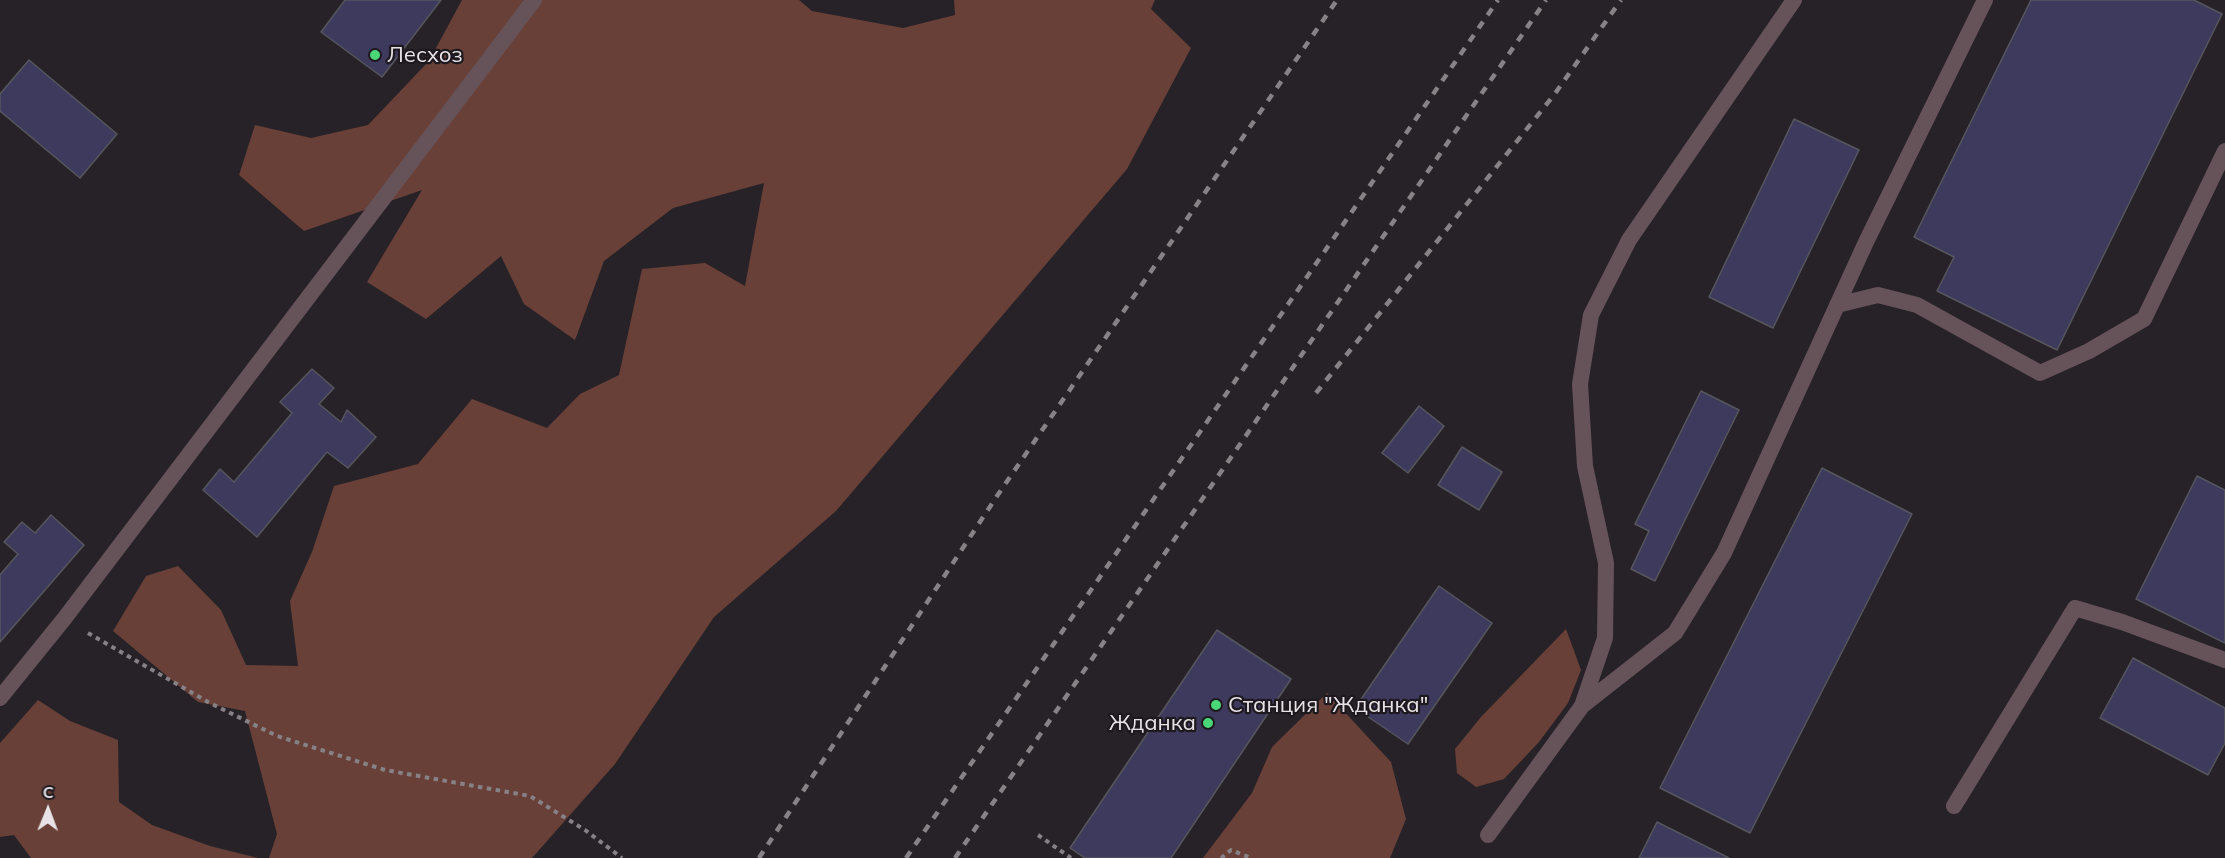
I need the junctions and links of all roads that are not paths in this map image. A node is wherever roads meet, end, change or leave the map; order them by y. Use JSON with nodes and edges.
{"nodes":[{"id":1,"x":534,"y":0,"type":"edge"},
{"id":2,"x":1794,"y":0,"type":"edge"},
{"id":3,"x":1985,"y":0,"type":"edge"},
{"id":4,"x":2225,"y":151,"type":"edge"},
{"id":5,"x":1837,"y":305,"type":"junction"},
{"id":6,"x":2225,"y":660,"type":"edge"},
{"id":7,"x":0,"y":698,"type":"edge"},
{"id":8,"x":1582,"y":706,"type":"junction"},
{"id":9,"x":1954,"y":806,"type":"dead end"},
{"id":10,"x":1488,"y":835,"type":"dead end"}],
"edges":[{"from":1,"to":7,"type":"street"},
{"from":2,"to":8,"type":"street"},
{"from":3,"to":5,"type":"street"},
{"from":4,"to":5,"type":"street"},
{"from":5,"to":8,"type":"street"},
{"from":6,"to":9,"type":"street"},
{"from":8,"to":10,"type":"street"}]}
